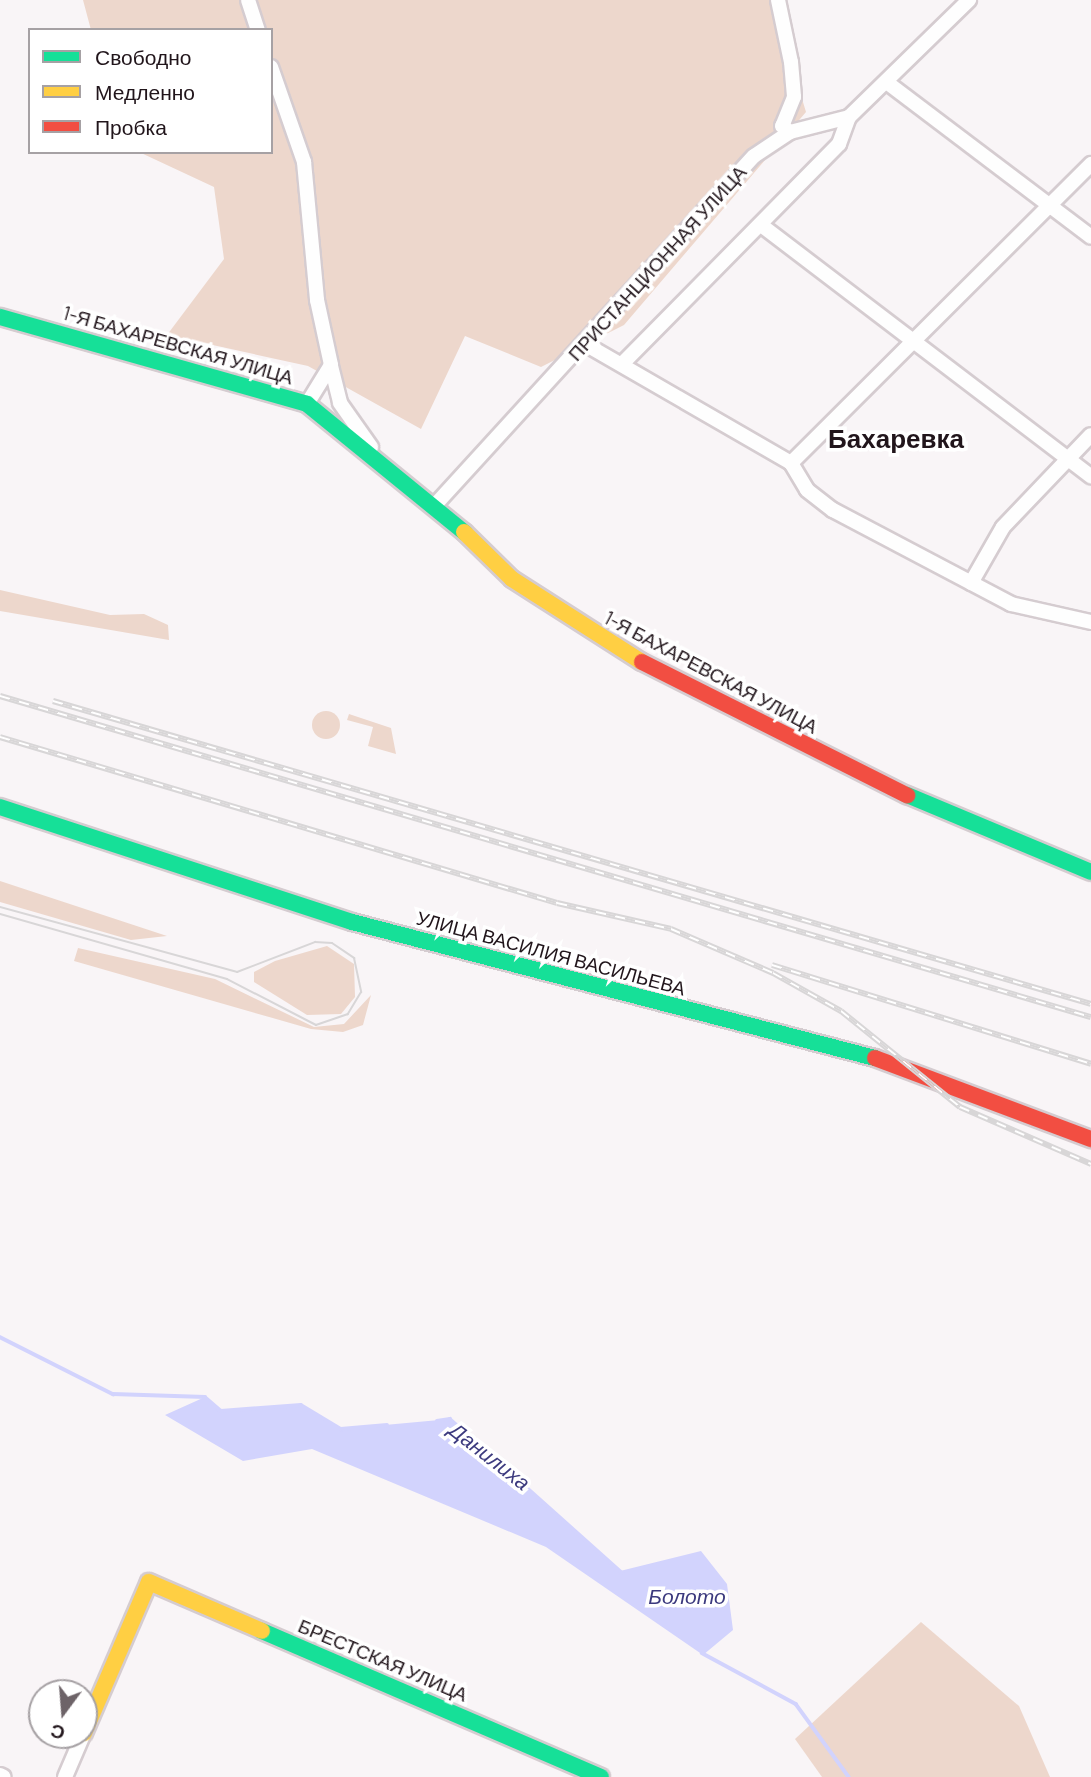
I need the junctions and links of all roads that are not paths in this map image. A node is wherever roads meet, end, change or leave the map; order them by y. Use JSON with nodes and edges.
{"nodes":[{"id":1,"x":248,"y":0,"type":"edge"},
{"id":2,"x":778,"y":0,"type":"edge"},
{"id":3,"x":969,"y":0,"type":"edge"},
{"id":4,"x":257,"y":28,"type":"edge"},
{"id":5,"x":273,"y":74,"type":"edge"},
{"id":6,"x":888,"y":84,"type":"junction"},
{"id":7,"x":849,"y":117,"type":"junction"},
{"id":8,"x":790,"y":132,"type":"junction"},
{"id":9,"x":1091,"y":164,"type":"edge"},
{"id":10,"x":1049,"y":206,"type":"junction"},
{"id":11,"x":761,"y":225,"type":"junction"},
{"id":12,"x":1091,"y":237,"type":"edge"},
{"id":13,"x":0,"y":317,"type":"edge"},
{"id":14,"x":585,"y":344,"type":"junction"},
{"id":15,"x":915,"y":344,"type":"junction"},
{"id":16,"x":622,"y":364,"type":"junction"},
{"id":17,"x":331,"y":365,"type":"junction"},
{"id":18,"x":307,"y":404,"type":"junction"},
{"id":19,"x":1091,"y":435,"type":"edge"},
{"id":20,"x":375,"y":453,"type":"junction"},
{"id":21,"x":1068,"y":456,"type":"junction"},
{"id":22,"x":792,"y":463,"type":"junction"},
{"id":23,"x":1091,"y":476,"type":"edge"},
{"id":24,"x":436,"y":504,"type":"junction"},
{"id":25,"x":971,"y":583,"type":"junction"},
{"id":26,"x":1091,"y":622,"type":"edge"},
{"id":27,"x":0,"y":807,"type":"edge"},
{"id":28,"x":1091,"y":872,"type":"edge"},
{"id":29,"x":1091,"y":1139,"type":"edge"},
{"id":30,"x":98,"y":1701,"type":"edge"},
{"id":31,"x":77,"y":1749,"type":"edge"},
{"id":32,"x":65,"y":1777,"type":"edge"},
{"id":33,"x":601,"y":1777,"type":"edge"}],
"edges":[{"from":1,"to":4,"type":"street"},
{"from":2,"to":8,"type":"street"},
{"from":3,"to":6,"type":"street"},
{"from":5,"to":17,"type":"street"},
{"from":6,"to":7,"type":"street"},
{"from":6,"to":10,"type":"street"},
{"from":7,"to":8,"type":"street","name":"ПРИСТАНЦИОННАЯ УЛИЦА"},
{"from":7,"to":11,"type":"street"},
{"from":8,"to":14,"type":"street","name":"ПРИСТАНЦИОННАЯ УЛИЦА"},
{"from":9,"to":10,"type":"street"},
{"from":10,"to":12,"type":"street"},
{"from":10,"to":15,"type":"street"},
{"from":11,"to":15,"type":"street"},
{"from":11,"to":16,"type":"street"},
{"from":13,"to":18,"type":"street","name":"1-Я БАХАРЕВСКАЯ УЛИЦА"},
{"from":14,"to":16,"type":"street"},
{"from":14,"to":24,"type":"street","name":"ПРИСТАНЦИОННАЯ УЛИЦА"},
{"from":15,"to":21,"type":"street"},
{"from":15,"to":22,"type":"street"},
{"from":16,"to":22,"type":"street"},
{"from":17,"to":18,"type":"street"},
{"from":17,"to":20,"type":"street"},
{"from":18,"to":20,"type":"street","name":"1-Я БАХАРЕВСКАЯ УЛИЦА"},
{"from":19,"to":21,"type":"street"},
{"from":20,"to":24,"type":"street","name":"1-Я БАХАРЕВСКАЯ УЛИЦА"},
{"from":21,"to":23,"type":"street"},
{"from":21,"to":25,"type":"street"},
{"from":22,"to":25,"type":"street"},
{"from":24,"to":28,"type":"street","name":"1-Я БАХАРЕВСКАЯ УЛИЦА"},
{"from":25,"to":26,"type":"street"},
{"from":27,"to":29,"type":"street","name":"УЛИЦА ВАСИЛИЯ ВАСИЛЬЕВА"},
{"from":30,"to":33,"type":"street","name":"БРЕСТСКАЯ УЛИЦА"},
{"from":31,"to":32,"type":"street"}]}
